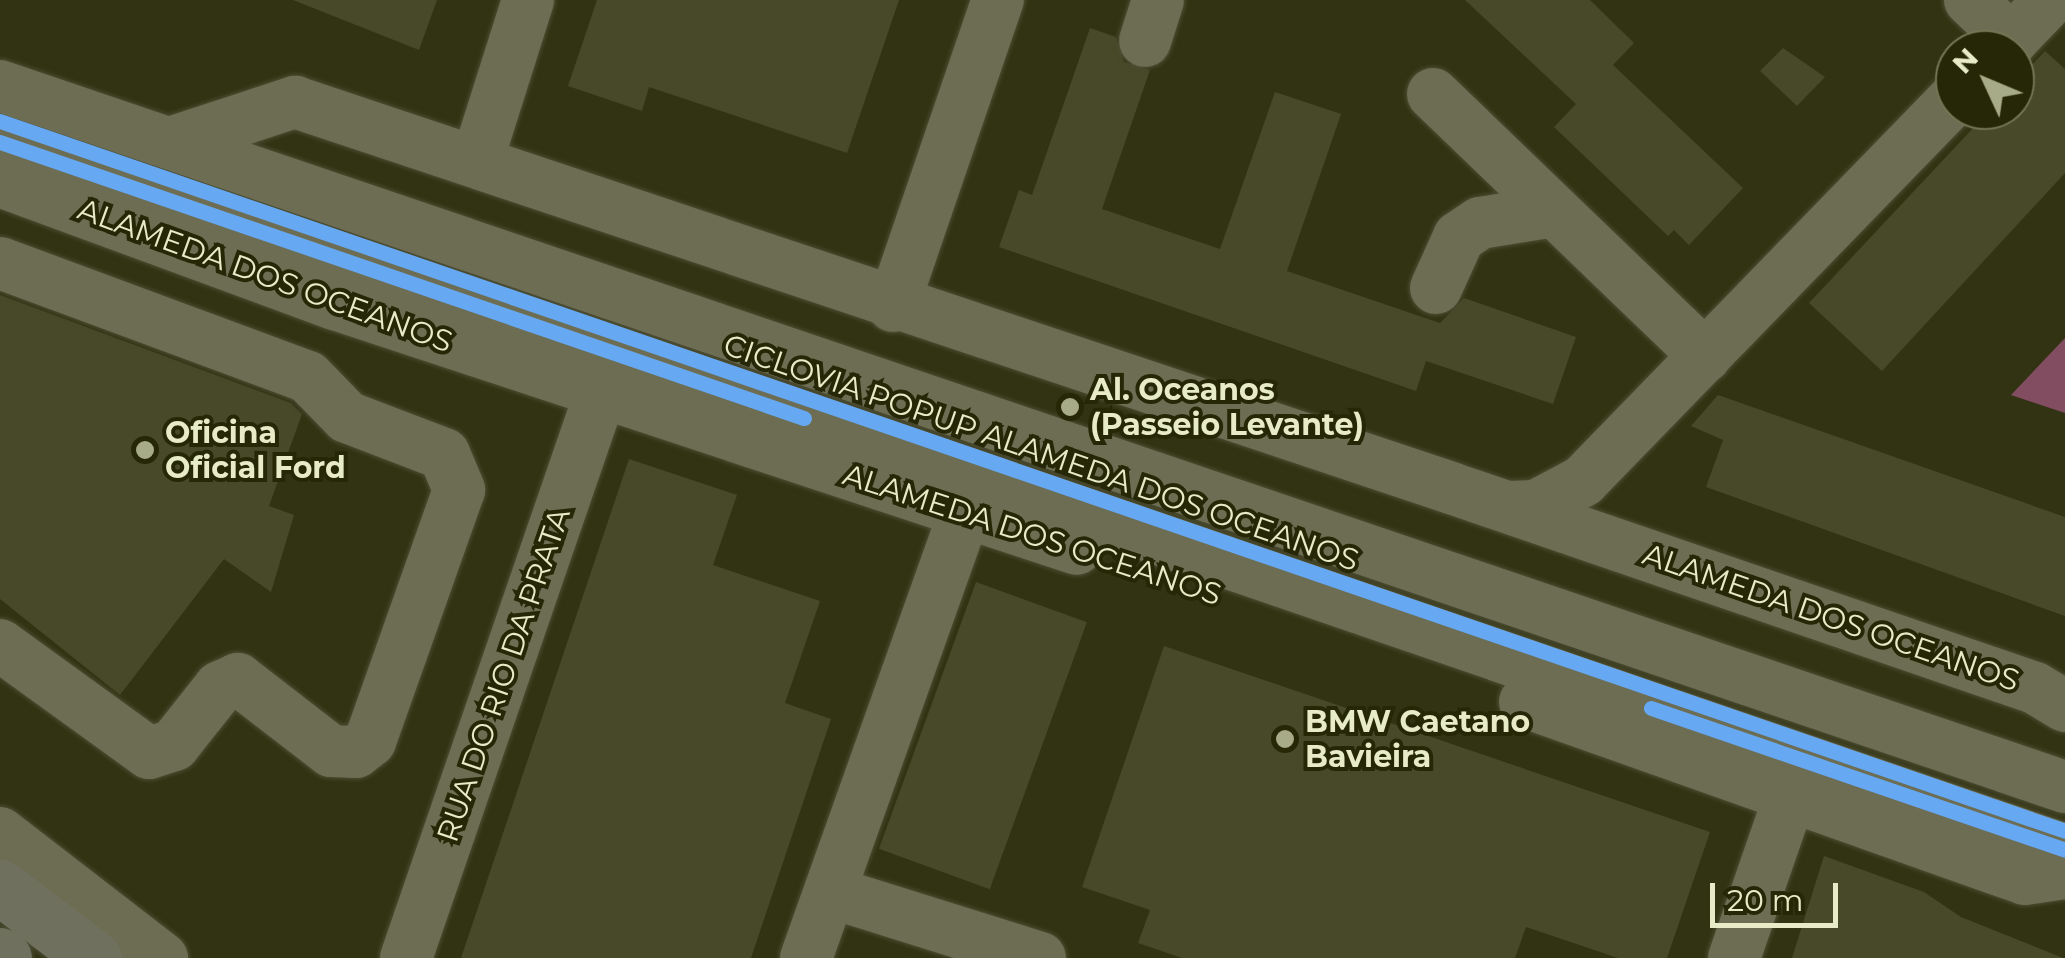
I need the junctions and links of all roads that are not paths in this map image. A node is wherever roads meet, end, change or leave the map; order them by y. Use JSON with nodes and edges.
{"nodes":[{"id":1,"x":528,"y":0,"type":"edge"},
{"id":2,"x":998,"y":0,"type":"edge"},
{"id":3,"x":1970,"y":0,"type":"edge"},
{"id":4,"x":2050,"y":0,"type":"edge"},
{"id":5,"x":1994,"y":30,"type":"edge"},
{"id":6,"x":2021,"y":30,"type":"edge"},
{"id":7,"x":0,"y":86,"type":"edge"},
{"id":8,"x":1433,"y":94,"type":"dead end"},
{"id":9,"x":1935,"y":119,"type":"edge"},
{"id":10,"x":0,"y":142,"type":"edge"},
{"id":11,"x":170,"y":143,"type":"junction"},
{"id":12,"x":477,"y":161,"type":"junction"},
{"id":13,"x":0,"y":181,"type":"edge"},
{"id":14,"x":1554,"y":212,"type":"junction"},
{"id":15,"x":0,"y":263,"type":"edge"},
{"id":16,"x":1436,"y":288,"type":"dead end"},
{"id":17,"x":335,"y":304,"type":"junction"},
{"id":18,"x":893,"y":306,"type":"junction"},
{"id":19,"x":1704,"y":356,"type":"junction"},
{"id":20,"x":308,"y":376,"type":"junction"},
{"id":21,"x":602,"y":392,"type":"junction"},
{"id":22,"x":1611,"y":455,"type":"junction"},
{"id":23,"x":1508,"y":507,"type":"junction"},
{"id":24,"x":965,"y":512,"type":"junction"},
{"id":25,"x":1632,"y":550,"type":"junction"},
{"id":26,"x":0,"y":646,"type":"edge"},
{"id":27,"x":2065,"y":706,"type":"edge"},
{"id":28,"x":2065,"y":787,"type":"edge"},
{"id":29,"x":1789,"y":799,"type":"junction"},
{"id":30,"x":0,"y":833,"type":"edge"},
{"id":31,"x":2065,"y":850,"type":"edge"},
{"id":32,"x":2065,"y":873,"type":"edge"},
{"id":33,"x":0,"y":887,"type":"edge"},
{"id":34,"x":830,"y":892,"type":"junction"},
{"id":35,"x":94,"y":958,"type":"edge"},
{"id":36,"x":162,"y":958,"type":"edge"},
{"id":37,"x":406,"y":958,"type":"edge"},
{"id":38,"x":806,"y":958,"type":"edge"},
{"id":39,"x":1040,"y":958,"type":"edge"},
{"id":40,"x":1734,"y":958,"type":"edge"}],
"edges":[{"from":1,"to":12,"type":"street"},
{"from":2,"to":18,"type":"street"},
{"from":3,"to":5,"type":"street"},
{"from":4,"to":6,"type":"street"},
{"from":7,"to":11,"type":"street"},
{"from":8,"to":14,"type":"street"},
{"from":9,"to":19,"type":"street"},
{"from":10,"to":31,"type":"street","name":"ALAMEDA DOS OCEANOS"},
{"from":11,"to":12,"type":"street","name":"ALAMEDA DOS OCEANOS"},
{"from":11,"to":28,"type":"street"},
{"from":12,"to":18,"type":"street","name":"ALAMEDA DOS OCEANOS"},
{"from":13,"to":17,"type":"street","name":"ALAMEDA DOS OCEANOS"},
{"from":14,"to":16,"type":"street"},
{"from":14,"to":19,"type":"street"},
{"from":15,"to":20,"type":"street"},
{"from":17,"to":20,"type":"street"},
{"from":17,"to":21,"type":"street","name":"ALAMEDA DOS OCEANOS"},
{"from":18,"to":23,"type":"street","name":"ALAMEDA DOS OCEANOS"},
{"from":19,"to":22,"type":"street"},
{"from":20,"to":26,"type":"street"},
{"from":21,"to":24,"type":"street","name":"ALAMEDA DOS OCEANOS"},
{"from":21,"to":37,"type":"street","name":"RUA DO RIO DA PRATA"},
{"from":22,"to":23,"type":"street"},
{"from":22,"to":25,"type":"street"},
{"from":23,"to":25,"type":"street","name":"ALAMEDA DOS OCEANOS"},
{"from":24,"to":29,"type":"street","name":"ALAMEDA DOS OCEANOS"},
{"from":24,"to":34,"type":"street"},
{"from":25,"to":27,"type":"street","name":"ALAMEDA DOS OCEANOS"},
{"from":29,"to":32,"type":"street","name":"ALAMEDA DOS OCEANOS"},
{"from":29,"to":40,"type":"street"},
{"from":30,"to":36,"type":"street"},
{"from":33,"to":35,"type":"main road"},
{"from":34,"to":38,"type":"street"},
{"from":34,"to":39,"type":"street"}]}
